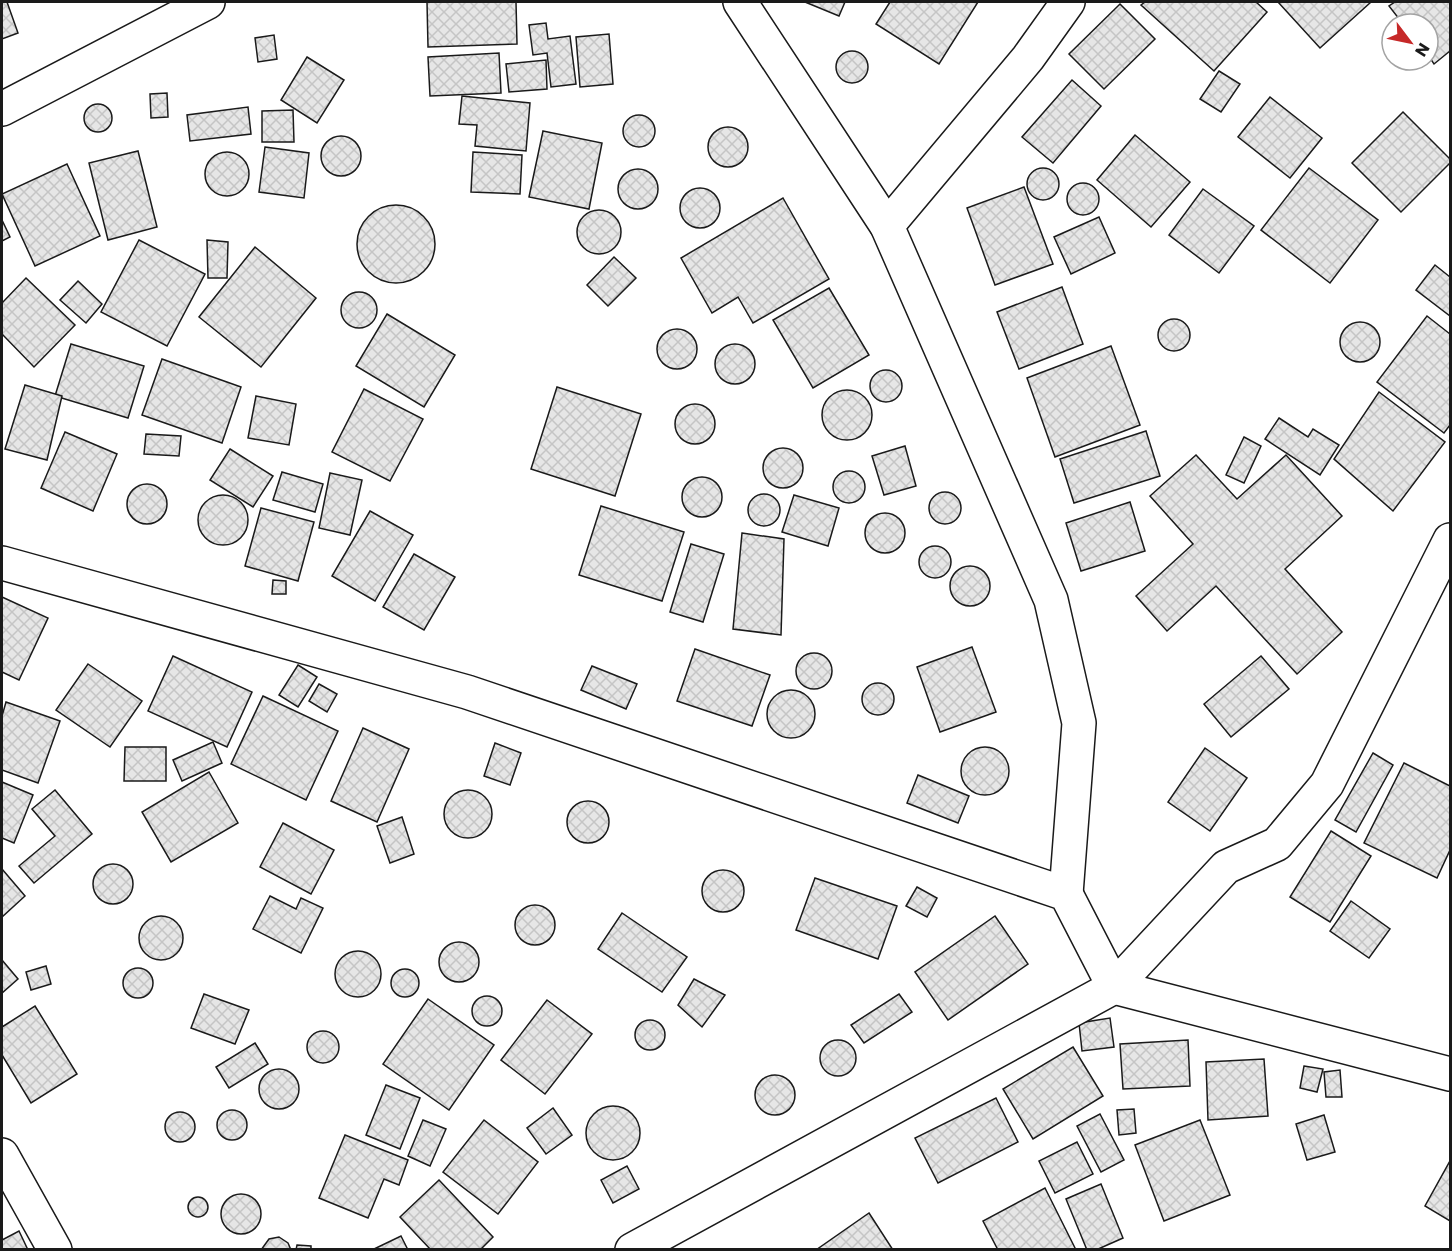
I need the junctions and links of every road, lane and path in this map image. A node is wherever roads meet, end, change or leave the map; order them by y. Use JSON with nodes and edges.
{"nodes":[{"id":1,"x":208,"y":2,"type":"edge"},
{"id":2,"x":740,"y":2,"type":"edge"},
{"id":3,"x":1068,"y":2,"type":"edge"},
{"id":4,"x":2,"y":109,"type":"edge"},
{"id":5,"x":887,"y":226,"type":"junction"},
{"id":6,"x":1450,"y":540,"type":"edge"},
{"id":7,"x":2,"y":563,"type":"edge"},
{"id":8,"x":1066,"y":894,"type":"junction"},
{"id":9,"x":1114,"y":987,"type":"junction"},
{"id":10,"x":1450,"y":1074,"type":"edge"},
{"id":11,"x":2,"y":1155,"type":"edge"},
{"id":12,"x":55,"y":1250,"type":"edge"},
{"id":13,"x":632,"y":1250,"type":"edge"}],
"edges":[{"from":1,"to":4,"type":"street"},
{"from":2,"to":5,"type":"street"},
{"from":3,"to":5,"type":"street"},
{"from":5,"to":8,"type":"street"},
{"from":6,"to":9,"type":"street"},
{"from":7,"to":8,"type":"street"},
{"from":8,"to":9,"type":"street"},
{"from":9,"to":10,"type":"street"},
{"from":9,"to":13,"type":"street"},
{"from":11,"to":12,"type":"street"}]}
